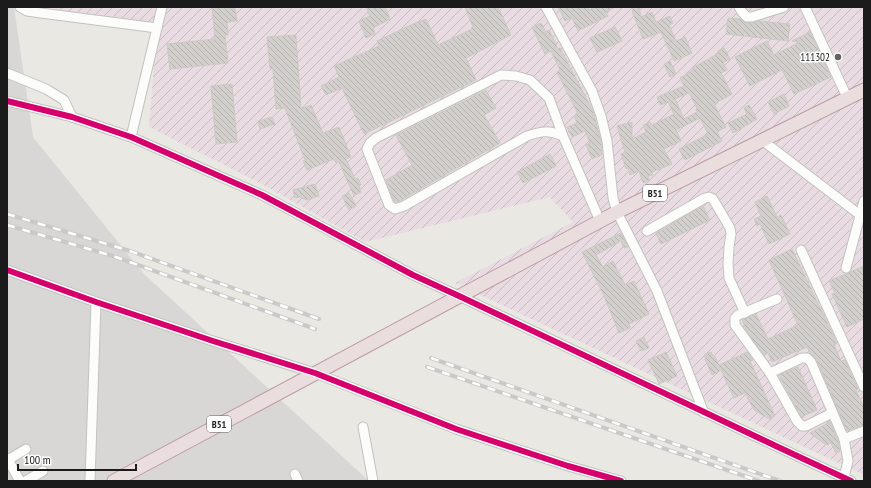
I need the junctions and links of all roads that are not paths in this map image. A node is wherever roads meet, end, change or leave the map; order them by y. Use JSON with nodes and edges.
{"nodes":[{"id":1,"x":20,"y":7,"type":"edge"},
{"id":2,"x":162,"y":7,"type":"edge"},
{"id":3,"x":546,"y":7,"type":"edge"},
{"id":4,"x":739,"y":7,"type":"edge"},
{"id":5,"x":784,"y":7,"type":"edge"},
{"id":6,"x":805,"y":7,"type":"edge"},
{"id":7,"x":42,"y":10,"type":"edge"},
{"id":8,"x":157,"y":28,"type":"junction"},
{"id":9,"x":7,"y":73,"type":"edge"},
{"id":10,"x":864,"y":90,"type":"edge"},
{"id":11,"x":847,"y":97,"type":"junction"},
{"id":12,"x":7,"y":101,"type":"edge"},
{"id":13,"x":72,"y":117,"type":"junction"},
{"id":14,"x":563,"y":136,"type":"junction"},
{"id":15,"x":131,"y":137,"type":"junction"},
{"id":16,"x":762,"y":140,"type":"junction"},
{"id":17,"x":864,"y":201,"type":"edge"},
{"id":18,"x":617,"y":212,"type":"junction"},
{"id":19,"x":862,"y":216,"type":"edge"},
{"id":20,"x":600,"y":222,"type":"junction"},
{"id":21,"x":647,"y":231,"type":"dead end"},
{"id":22,"x":801,"y":250,"type":"dead end"},
{"id":23,"x":846,"y":268,"type":"dead end"},
{"id":24,"x":7,"y":270,"type":"edge"},
{"id":25,"x":459,"y":296,"type":"junction"},
{"id":26,"x":777,"y":299,"type":"dead end"},
{"id":27,"x":96,"y":302,"type":"junction"},
{"id":28,"x":745,"y":313,"type":"junction"},
{"id":29,"x":315,"y":372,"type":"junction"},
{"id":30,"x":770,"y":373,"type":"junction"},
{"id":31,"x":861,"y":374,"type":"edge"},
{"id":32,"x":864,"y":387,"type":"edge"},
{"id":33,"x":704,"y":413,"type":"junction"},
{"id":34,"x":832,"y":413,"type":"junction"},
{"id":35,"x":363,"y":427,"type":"dead end"},
{"id":36,"x":864,"y":431,"type":"edge"},
{"id":37,"x":844,"y":440,"type":"junction"},
{"id":38,"x":26,"y":449,"type":"dead end"},
{"id":39,"x":8,"y":459,"type":"edge"},
{"id":40,"x":43,"y":471,"type":"dead end"},
{"id":41,"x":847,"y":479,"type":"edge"},
{"id":42,"x":20,"y":481,"type":"edge"},
{"id":43,"x":26,"y":481,"type":"edge"},
{"id":44,"x":90,"y":481,"type":"edge"},
{"id":45,"x":114,"y":481,"type":"edge"},
{"id":46,"x":373,"y":481,"type":"edge"},
{"id":47,"x":621,"y":481,"type":"edge"}],
"edges":[{"from":1,"to":7,"type":"street"},
{"from":2,"to":8,"type":"street"},
{"from":3,"to":18,"type":"street"},
{"from":4,"to":5,"type":"street"},
{"from":6,"to":11,"type":"street"},
{"from":7,"to":8,"type":"street"},
{"from":8,"to":15,"type":"street"},
{"from":9,"to":13,"type":"street"},
{"from":10,"to":11,"type":"highway","number":"B51"},
{"from":11,"to":16,"type":"highway","number":"B51"},
{"from":12,"to":13,"type":"street"},
{"from":13,"to":15,"type":"street"},
{"from":14,"to":14,"type":"street"},
{"from":14,"to":20,"type":"street"},
{"from":15,"to":25,"type":"street"},
{"from":16,"to":18,"type":"highway","number":"B51"},
{"from":16,"to":19,"type":"street"},
{"from":17,"to":19,"type":"street"},
{"from":18,"to":20,"type":"highway","number":"B51"},
{"from":18,"to":33,"type":"street"},
{"from":19,"to":23,"type":"street"},
{"from":20,"to":25,"type":"highway","number":"B51"},
{"from":21,"to":28,"type":"street"},
{"from":22,"to":31,"type":"street"},
{"from":24,"to":27,"type":"street"},
{"from":25,"to":29,"type":"highway","number":"B51"},
{"from":25,"to":33,"type":"street"},
{"from":26,"to":28,"type":"street"},
{"from":27,"to":29,"type":"street"},
{"from":27,"to":44,"type":"street"},
{"from":28,"to":30,"type":"street"},
{"from":29,"to":45,"type":"highway","number":"B51"},
{"from":29,"to":47,"type":"street"},
{"from":30,"to":34,"type":"street"},
{"from":30,"to":34,"type":"street"},
{"from":31,"to":32,"type":"street"},
{"from":33,"to":41,"type":"street"},
{"from":34,"to":37,"type":"street"},
{"from":35,"to":46,"type":"street"},
{"from":36,"to":37,"type":"street"},
{"from":37,"to":41,"type":"street"},
{"from":38,"to":39,"type":"street"},
{"from":39,"to":42,"type":"street"},
{"from":40,"to":43,"type":"street"}]}
